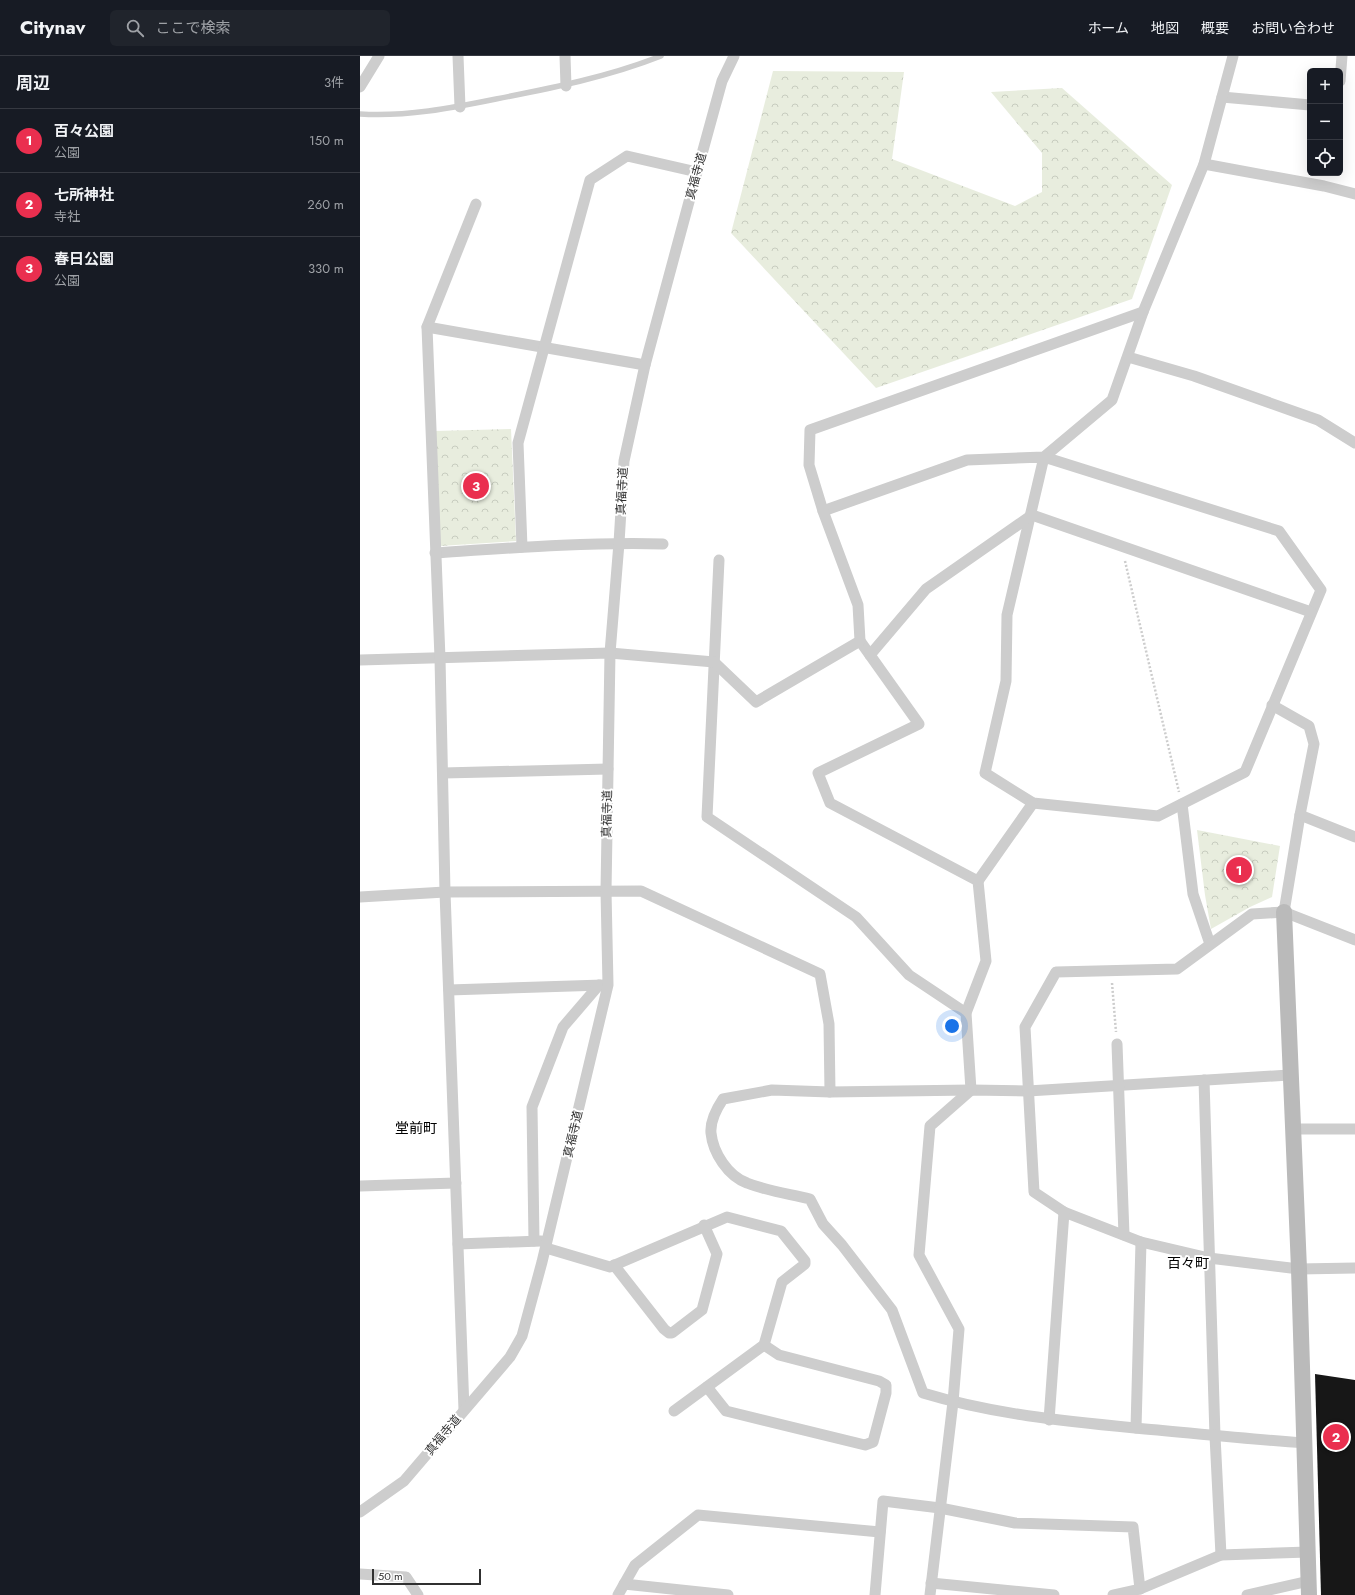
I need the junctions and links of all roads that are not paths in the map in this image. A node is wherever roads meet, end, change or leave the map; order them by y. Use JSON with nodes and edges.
{"nodes":[{"id":1,"x":379,"y":56,"type":"edge"},
{"id":2,"x":458,"y":56,"type":"edge"},
{"id":3,"x":565,"y":56,"type":"edge"},
{"id":4,"x":661,"y":56,"type":"edge"},
{"id":5,"x":734,"y":56,"type":"edge"},
{"id":6,"x":1233,"y":56,"type":"edge"},
{"id":7,"x":1342,"y":56,"type":"edge"},
{"id":8,"x":1341,"y":68,"type":"edge"},
{"id":9,"x":566,"y":86,"type":"junction"},
{"id":10,"x":360,"y":88,"type":"edge"},
{"id":11,"x":1222,"y":97,"type":"junction"},
{"id":12,"x":1307,"y":105,"type":"edge"},
{"id":13,"x":460,"y":107,"type":"junction"},
{"id":14,"x":360,"y":114,"type":"edge"},
{"id":15,"x":1204,"y":164,"type":"junction"},
{"id":16,"x":697,"y":172,"type":"junction"},
{"id":17,"x":1355,"y":194,"type":"edge"},
{"id":18,"x":476,"y":204,"type":"dead end"},
{"id":19,"x":1143,"y":312,"type":"junction"},
{"id":20,"x":427,"y":327,"type":"junction"},
{"id":21,"x":545,"y":348,"type":"junction"},
{"id":22,"x":1128,"y":357,"type":"junction"},
{"id":23,"x":645,"y":365,"type":"junction"},
{"id":24,"x":1355,"y":443,"type":"edge"},
{"id":25,"x":1044,"y":457,"type":"junction"},
{"id":26,"x":823,"y":511,"type":"junction"},
{"id":27,"x":1032,"y":515,"type":"junction"},
{"id":28,"x":619,"y":543,"type":"junction"},
{"id":29,"x":663,"y":544,"type":"dead end"},
{"id":30,"x":522,"y":547,"type":"junction"},
{"id":31,"x":436,"y":553,"type":"junction"},
{"id":32,"x":719,"y":560,"type":"dead end"},
{"id":33,"x":1311,"y":612,"type":"junction"},
{"id":34,"x":860,"y":641,"type":"junction"},
{"id":35,"x":610,"y":653,"type":"junction"},
{"id":36,"x":870,"y":655,"type":"junction"},
{"id":37,"x":440,"y":658,"type":"junction"},
{"id":38,"x":360,"y":660,"type":"edge"},
{"id":39,"x":714,"y":662,"type":"junction"},
{"id":40,"x":1272,"y":705,"type":"junction"},
{"id":41,"x":608,"y":769,"type":"junction"},
{"id":42,"x":443,"y":773,"type":"junction"},
{"id":43,"x":1033,"y":803,"type":"junction"},
{"id":44,"x":1182,"y":804,"type":"junction"},
{"id":45,"x":1300,"y":814,"type":"junction"},
{"id":46,"x":1354,"y":833,"type":"edge"},
{"id":47,"x":978,"y":881,"type":"junction"},
{"id":48,"x":606,"y":891,"type":"junction"},
{"id":49,"x":445,"y":892,"type":"junction"},
{"id":50,"x":360,"y":897,"type":"edge"},
{"id":51,"x":1284,"y":912,"type":"junction"},
{"id":52,"x":1355,"y":940,"type":"edge"},
{"id":53,"x":1210,"y":944,"type":"junction"},
{"id":54,"x":603,"y":985,"type":"junction"},
{"id":55,"x":449,"y":990,"type":"junction"},
{"id":56,"x":966,"y":1013,"type":"junction"},
{"id":57,"x":1117,"y":1044,"type":"road end"},
{"id":58,"x":1289,"y":1075,"type":"junction"},
{"id":59,"x":1204,"y":1080,"type":"junction"},
{"id":60,"x":1119,"y":1085,"type":"junction"},
{"id":61,"x":971,"y":1090,"type":"junction"},
{"id":62,"x":1028,"y":1090,"type":"junction"},
{"id":63,"x":830,"y":1092,"type":"junction"},
{"id":64,"x":1294,"y":1129,"type":"junction"},
{"id":65,"x":1355,"y":1129,"type":"edge"},
{"id":66,"x":456,"y":1183,"type":"junction"},
{"id":67,"x":360,"y":1186,"type":"edge"},
{"id":68,"x":1064,"y":1212,"type":"junction"},
{"id":69,"x":704,"y":1225,"type":"junction"},
{"id":70,"x":1124,"y":1235,"type":"junction"},
{"id":71,"x":534,"y":1241,"type":"junction"},
{"id":72,"x":1141,"y":1242,"type":"junction"},
{"id":73,"x":458,"y":1244,"type":"junction"},
{"id":74,"x":547,"y":1244,"type":"junction"},
{"id":75,"x":1209,"y":1258,"type":"junction"},
{"id":76,"x":614,"y":1265,"type":"junction"},
{"id":77,"x":1355,"y":1268,"type":"edge"},
{"id":78,"x":1299,"y":1269,"type":"junction"},
{"id":79,"x":764,"y":1345,"type":"junction"},
{"id":80,"x":707,"y":1387,"type":"junction"},
{"id":81,"x":953,"y":1402,"type":"junction"},
{"id":82,"x":464,"y":1410,"type":"junction"},
{"id":83,"x":674,"y":1411,"type":"dead end"},
{"id":84,"x":1049,"y":1420,"type":"junction"},
{"id":85,"x":1136,"y":1428,"type":"junction"},
{"id":86,"x":1215,"y":1436,"type":"junction"},
{"id":87,"x":1304,"y":1443,"type":"junction"},
{"id":88,"x":940,"y":1508,"type":"junction"},
{"id":89,"x":360,"y":1512,"type":"edge"},
{"id":90,"x":880,"y":1532,"type":"junction"},
{"id":91,"x":1308,"y":1552,"type":"junction"},
{"id":92,"x":1220,"y":1555,"type":"junction"},
{"id":93,"x":360,"y":1574,"type":"edge"},
{"id":94,"x":931,"y":1583,"type":"junction"},
{"id":95,"x":624,"y":1584,"type":"junction"},
{"id":96,"x":1309,"y":1588,"type":"edge"},
{"id":97,"x":1140,"y":1589,"type":"junction"},
{"id":98,"x":418,"y":1595,"type":"edge"},
{"id":99,"x":618,"y":1595,"type":"edge"},
{"id":100,"x":728,"y":1595,"type":"edge"},
{"id":101,"x":875,"y":1595,"type":"edge"},
{"id":102,"x":930,"y":1595,"type":"edge"},
{"id":103,"x":1054,"y":1595,"type":"edge"},
{"id":104,"x":1113,"y":1595,"type":"edge"},
{"id":105,"x":1247,"y":1595,"type":"edge"}],
"edges":[{"from":1,"to":10,"type":"street"},
{"from":2,"to":13,"type":"street"},
{"from":3,"to":9,"type":"street"},
{"from":4,"to":9,"type":"lane"},
{"from":5,"to":16,"type":"street","name":"真福寺道"},
{"from":6,"to":11,"type":"street"},
{"from":7,"to":8,"type":"street"},
{"from":9,"to":13,"type":"lane"},
{"from":11,"to":12,"type":"street"},
{"from":11,"to":15,"type":"street"},
{"from":13,"to":14,"type":"lane"},
{"from":15,"to":17,"type":"street"},
{"from":15,"to":19,"type":"street"},
{"from":16,"to":21,"type":"street"},
{"from":16,"to":23,"type":"street","name":"真福寺道"},
{"from":18,"to":20,"type":"street"},
{"from":19,"to":22,"type":"street"},
{"from":19,"to":26,"type":"street"},
{"from":20,"to":21,"type":"street"},
{"from":20,"to":31,"type":"street"},
{"from":21,"to":23,"type":"street"},
{"from":21,"to":30,"type":"street"},
{"from":22,"to":24,"type":"street"},
{"from":22,"to":25,"type":"street"},
{"from":23,"to":28,"type":"street","name":"真福寺道"},
{"from":25,"to":26,"type":"street"},
{"from":25,"to":27,"type":"street"},
{"from":25,"to":33,"type":"street"},
{"from":26,"to":34,"type":"street"},
{"from":27,"to":33,"type":"street"},
{"from":27,"to":36,"type":"street"},
{"from":27,"to":43,"type":"street"},
{"from":28,"to":29,"type":"street"},
{"from":28,"to":30,"type":"street"},
{"from":28,"to":35,"type":"street","name":"真福寺道"},
{"from":30,"to":31,"type":"street"},
{"from":31,"to":37,"type":"street"},
{"from":32,"to":39,"type":"street"},
{"from":33,"to":40,"type":"street"},
{"from":34,"to":36,"type":"street"},
{"from":34,"to":39,"type":"street"},
{"from":35,"to":37,"type":"street"},
{"from":35,"to":39,"type":"street"},
{"from":35,"to":41,"type":"street","name":"真福寺道"},
{"from":36,"to":47,"type":"street"},
{"from":37,"to":38,"type":"street"},
{"from":37,"to":42,"type":"street"},
{"from":39,"to":56,"type":"street"},
{"from":40,"to":44,"type":"street"},
{"from":40,"to":45,"type":"street"},
{"from":41,"to":42,"type":"street"},
{"from":41,"to":48,"type":"street","name":"真福寺道"},
{"from":42,"to":49,"type":"street"},
{"from":43,"to":44,"type":"street"},
{"from":43,"to":47,"type":"street"},
{"from":44,"to":53,"type":"street"},
{"from":45,"to":46,"type":"street"},
{"from":45,"to":51,"type":"street"},
{"from":47,"to":56,"type":"street"},
{"from":48,"to":49,"type":"street"},
{"from":48,"to":54,"type":"street","name":"真福寺道"},
{"from":48,"to":63,"type":"street"},
{"from":49,"to":50,"type":"street"},
{"from":49,"to":55,"type":"street"},
{"from":51,"to":52,"type":"street"},
{"from":51,"to":53,"type":"street"},
{"from":51,"to":58,"type":"street"},
{"from":53,"to":62,"type":"street"},
{"from":54,"to":55,"type":"street"},
{"from":54,"to":71,"type":"street"},
{"from":54,"to":74,"type":"street","name":"真福寺道"},
{"from":55,"to":66,"type":"street"},
{"from":56,"to":61,"type":"street"},
{"from":57,"to":60,"type":"street"},
{"from":58,"to":59,"type":"street"},
{"from":58,"to":64,"type":"street"},
{"from":59,"to":60,"type":"street"},
{"from":59,"to":75,"type":"street"},
{"from":60,"to":62,"type":"street"},
{"from":60,"to":70,"type":"street"},
{"from":61,"to":62,"type":"street"},
{"from":61,"to":63,"type":"street"},
{"from":61,"to":81,"type":"street"},
{"from":62,"to":68,"type":"street"},
{"from":63,"to":81,"type":"street"},
{"from":64,"to":65,"type":"street"},
{"from":64,"to":78,"type":"street"},
{"from":66,"to":67,"type":"street"},
{"from":66,"to":73,"type":"street"},
{"from":68,"to":70,"type":"street"},
{"from":68,"to":84,"type":"street"},
{"from":69,"to":76,"type":"street"},
{"from":69,"to":76,"type":"street"},
{"from":69,"to":79,"type":"street"},
{"from":70,"to":72,"type":"street"},
{"from":71,"to":73,"type":"street"},
{"from":71,"to":74,"type":"street"},
{"from":72,"to":75,"type":"street"},
{"from":72,"to":85,"type":"street"},
{"from":73,"to":82,"type":"street"},
{"from":74,"to":76,"type":"street"},
{"from":74,"to":82,"type":"street","name":"真福寺道"},
{"from":75,"to":78,"type":"street"},
{"from":75,"to":86,"type":"street"},
{"from":77,"to":78,"type":"street"},
{"from":78,"to":87,"type":"street"},
{"from":79,"to":80,"type":"street"},
{"from":79,"to":80,"type":"street"},
{"from":80,"to":83,"type":"street"},
{"from":81,"to":84,"type":"street"},
{"from":81,"to":88,"type":"street"},
{"from":82,"to":89,"type":"street","name":"真福寺道"},
{"from":84,"to":85,"type":"street"},
{"from":85,"to":86,"type":"street"},
{"from":86,"to":87,"type":"street"},
{"from":86,"to":92,"type":"street"},
{"from":87,"to":91,"type":"street"},
{"from":88,"to":90,"type":"street"},
{"from":88,"to":94,"type":"street"},
{"from":88,"to":97,"type":"street"},
{"from":90,"to":95,"type":"street"},
{"from":90,"to":101,"type":"street"},
{"from":91,"to":92,"type":"street"},
{"from":91,"to":96,"type":"street"},
{"from":92,"to":97,"type":"street"},
{"from":93,"to":98,"type":"street"},
{"from":94,"to":102,"type":"street"},
{"from":94,"to":103,"type":"street"},
{"from":95,"to":99,"type":"street"},
{"from":95,"to":100,"type":"street"},
{"from":96,"to":105,"type":"street"},
{"from":97,"to":104,"type":"street"}]}
